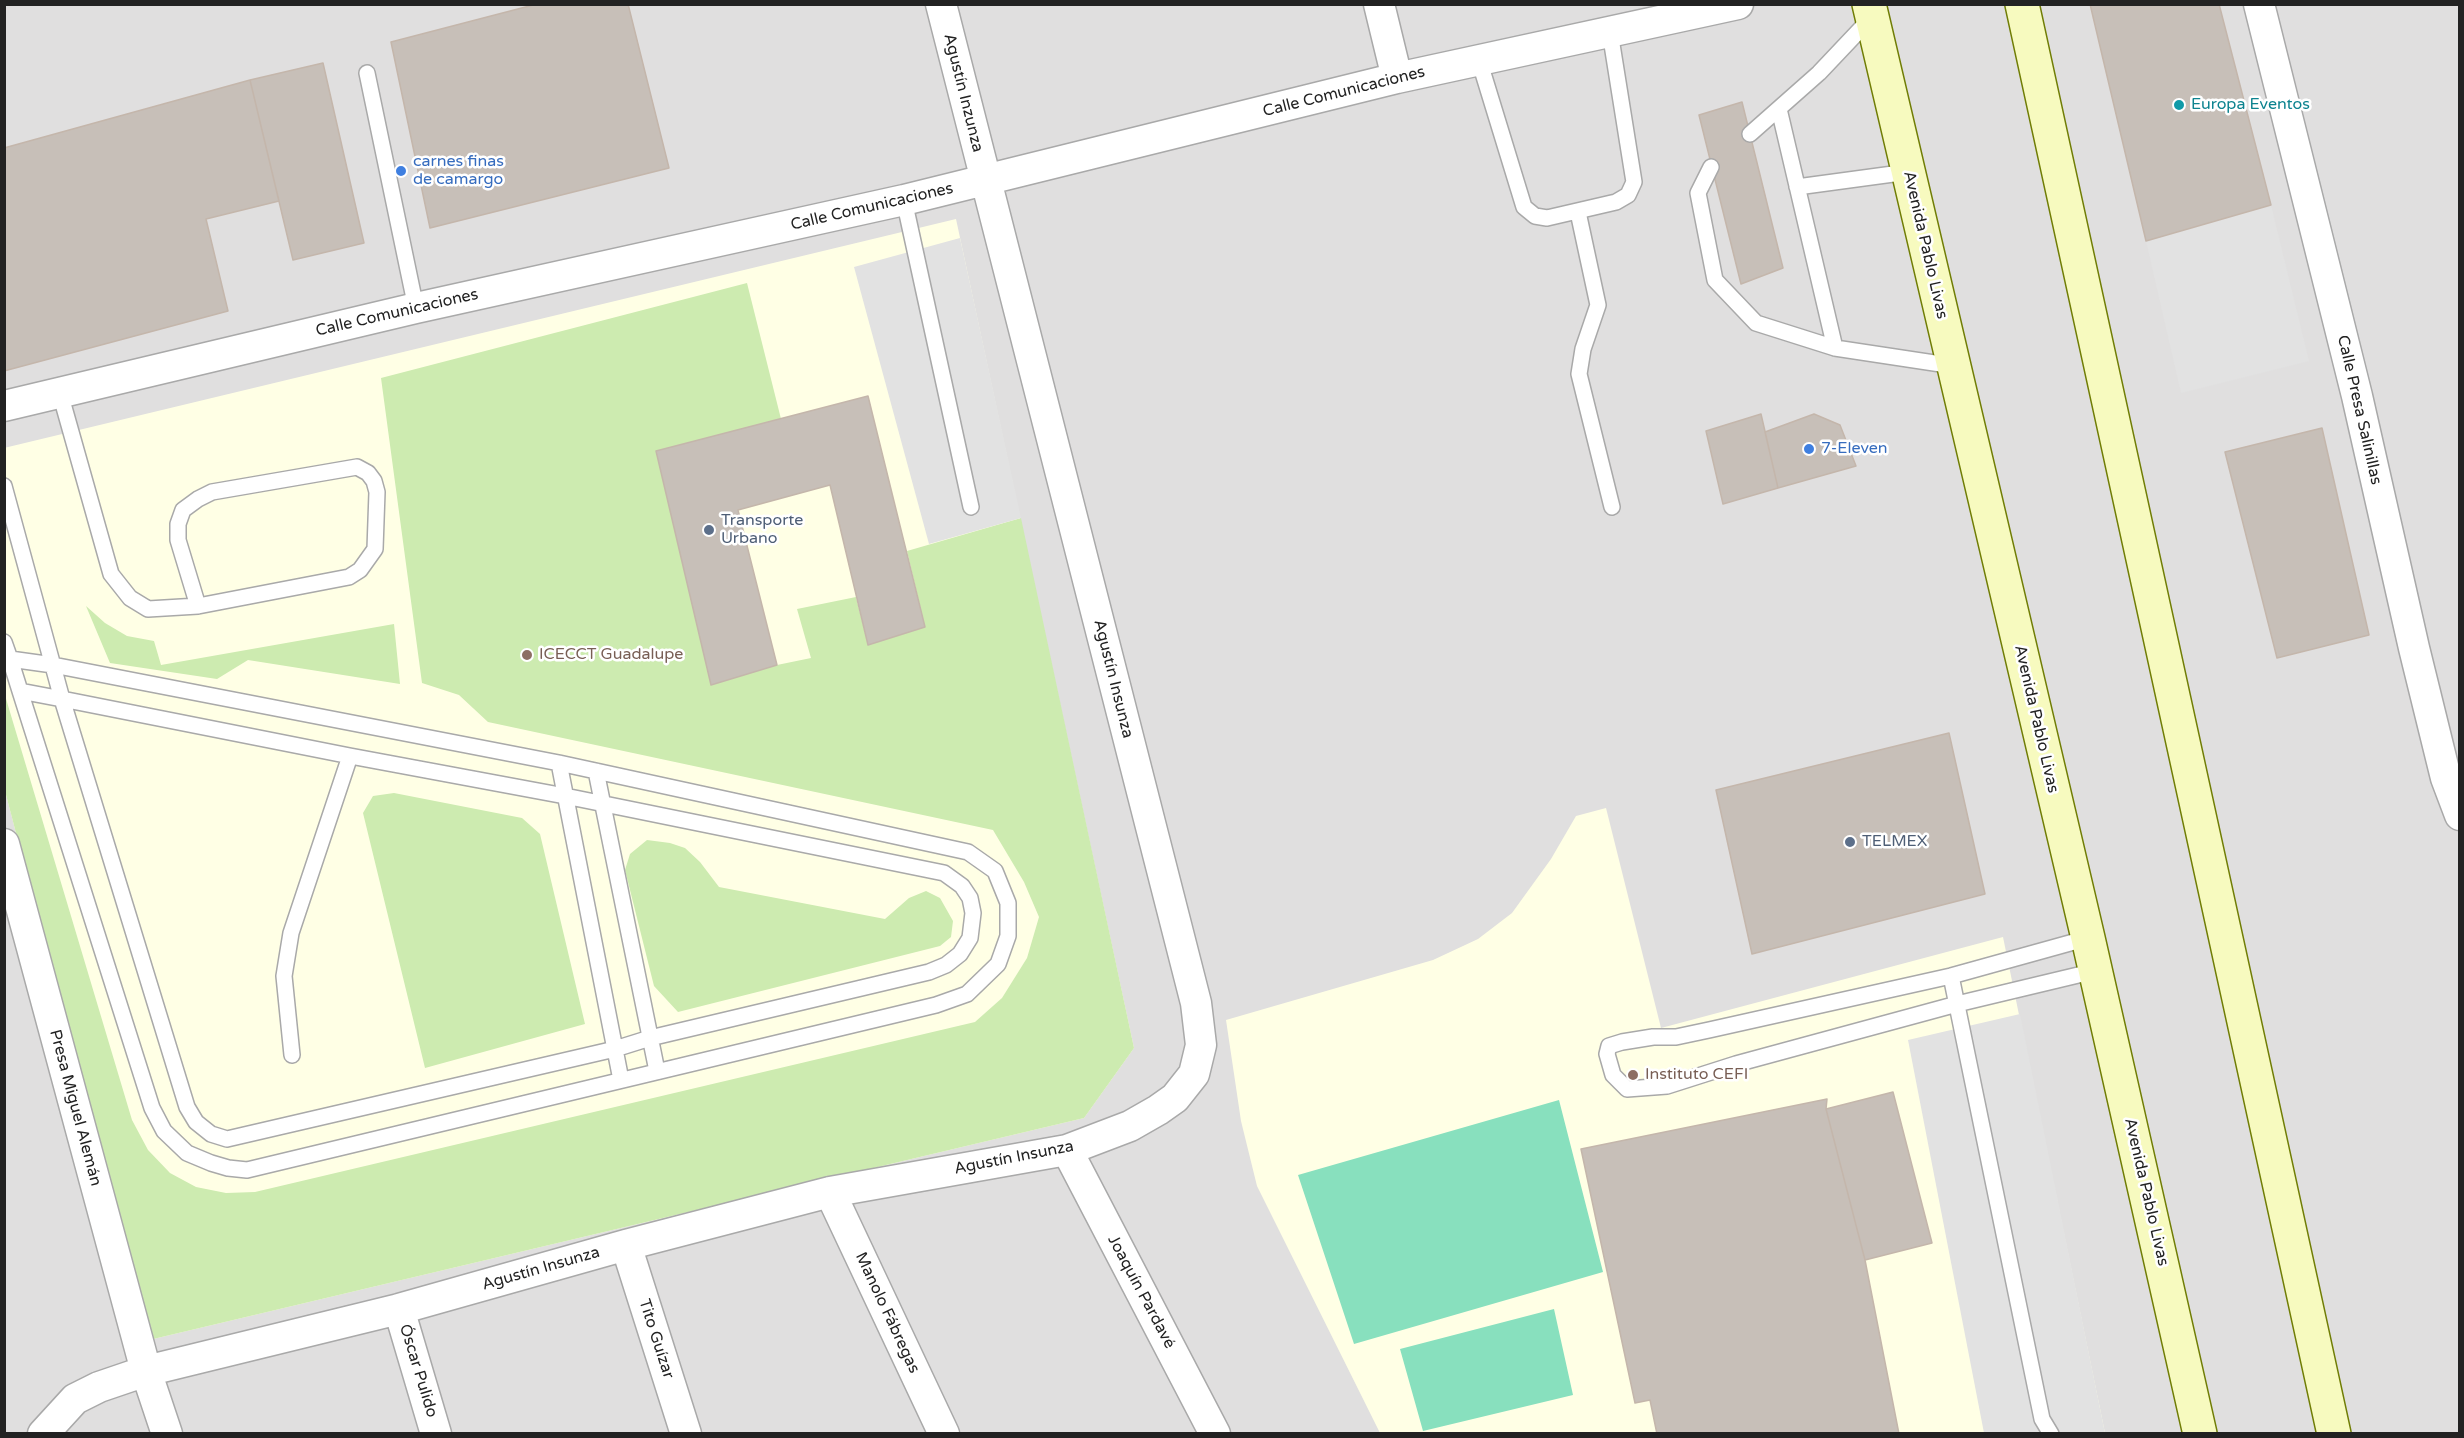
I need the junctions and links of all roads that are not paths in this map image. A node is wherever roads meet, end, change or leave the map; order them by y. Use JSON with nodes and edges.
{"nodes":[{"id":1,"x":941,"y":4,"type":"edge"},
{"id":2,"x":1379,"y":4,"type":"edge"},
{"id":3,"x":1738,"y":4,"type":"edge"},
{"id":4,"x":2022,"y":4,"type":"edge"},
{"id":5,"x":2259,"y":4,"type":"edge"},
{"id":6,"x":1870,"y":11,"type":"edge"},
{"id":7,"x":1610,"y":32,"type":"junction"},
{"id":8,"x":1479,"y":60,"type":"junction"},
{"id":9,"x":367,"y":73,"type":"dead end"},
{"id":10,"x":1397,"y":78,"type":"junction"},
{"id":11,"x":1779,"y":109,"type":"junction"},
{"id":12,"x":1750,"y":134,"type":"dead end"},
{"id":13,"x":1712,"y":167,"type":"dead end"},
{"id":14,"x":1908,"y":172,"type":"junction"},
{"id":15,"x":986,"y":181,"type":"junction"},
{"id":16,"x":1797,"y":188,"type":"junction"},
{"id":17,"x":904,"y":200,"type":"junction"},
{"id":18,"x":1578,"y":212,"type":"junction"},
{"id":19,"x":416,"y":308,"type":"junction"},
{"id":20,"x":1835,"y":348,"type":"junction"},
{"id":21,"x":1954,"y":366,"type":"junction"},
{"id":22,"x":60,"y":393,"type":"junction"},
{"id":23,"x":4,"y":406,"type":"edge"},
{"id":24,"x":4,"y":486,"type":"edge"},
{"id":25,"x":971,"y":507,"type":"dead end"},
{"id":26,"x":1612,"y":507,"type":"dead end"},
{"id":27,"x":198,"y":606,"type":"junction"},
{"id":28,"x":4,"y":642,"type":"edge"},
{"id":29,"x":10,"y":659,"type":"junction"},
{"id":30,"x":53,"y":665,"type":"junction"},
{"id":31,"x":20,"y":691,"type":"junction"},
{"id":32,"x":62,"y":699,"type":"junction"},
{"id":33,"x":350,"y":756,"type":"junction"},
{"id":34,"x":559,"y":763,"type":"junction"},
{"id":35,"x":596,"y":771,"type":"junction"},
{"id":36,"x":565,"y":796,"type":"junction"},
{"id":37,"x":603,"y":804,"type":"junction"},
{"id":38,"x":2460,"y":815,"type":"edge"},
{"id":39,"x":4,"y":844,"type":"edge"},
{"id":40,"x":2088,"y":938,"type":"junction"},
{"id":41,"x":2095,"y":971,"type":"junction"},
{"id":42,"x":1951,"y":975,"type":"junction"},
{"id":43,"x":1957,"y":1004,"type":"junction"},
{"id":44,"x":650,"y":1038,"type":"junction"},
{"id":45,"x":615,"y":1050,"type":"junction"},
{"id":46,"x":292,"y":1055,"type":"dead end"},
{"id":47,"x":657,"y":1071,"type":"junction"},
{"id":48,"x":621,"y":1080,"type":"junction"},
{"id":49,"x":1067,"y":1150,"type":"junction"},
{"id":50,"x":830,"y":1192,"type":"junction"},
{"id":51,"x":626,"y":1245,"type":"junction"},
{"id":52,"x":399,"y":1309,"type":"junction"},
{"id":53,"x":146,"y":1371,"type":"junction"},
{"id":54,"x":43,"y":1434,"type":"edge"},
{"id":55,"x":166,"y":1434,"type":"edge"},
{"id":56,"x":436,"y":1434,"type":"edge"},
{"id":57,"x":686,"y":1434,"type":"edge"},
{"id":58,"x":944,"y":1434,"type":"edge"},
{"id":59,"x":1215,"y":1434,"type":"edge"},
{"id":60,"x":2051,"y":1434,"type":"edge"},
{"id":61,"x":2200,"y":1434,"type":"edge"},
{"id":62,"x":2334,"y":1434,"type":"edge"}],
"edges":[{"from":1,"to":15,"type":"street","name":"Agustín Inzunza"},
{"from":2,"to":10,"type":"street"},
{"from":3,"to":7,"type":"street","name":"Calle Comunicaciones"},
{"from":4,"to":62,"type":"main road"},
{"from":5,"to":38,"type":"street","name":"Calle Presa Salinillas"},
{"from":6,"to":11,"type":"lane"},
{"from":6,"to":14,"type":"main road","name":"Avenida Pablo Livas"},
{"from":7,"to":8,"type":"street","name":"Calle Comunicaciones"},
{"from":7,"to":18,"type":"lane"},
{"from":8,"to":10,"type":"street","name":"Calle Comunicaciones"},
{"from":8,"to":18,"type":"lane"},
{"from":9,"to":19,"type":"lane"},
{"from":10,"to":15,"type":"street","name":"Calle Comunicaciones"},
{"from":11,"to":12,"type":"lane"},
{"from":11,"to":16,"type":"lane"},
{"from":13,"to":20,"type":"lane"},
{"from":14,"to":16,"type":"lane"},
{"from":14,"to":21,"type":"main road","name":"Avenida Pablo Livas"},
{"from":15,"to":17,"type":"street","name":"Calle Comunicaciones"},
{"from":15,"to":49,"type":"street","name":"Agustín Insunza"},
{"from":16,"to":20,"type":"lane"},
{"from":17,"to":19,"type":"street","name":"Calle Comunicaciones"},
{"from":17,"to":25,"type":"lane"},
{"from":18,"to":26,"type":"lane"},
{"from":19,"to":22,"type":"street","name":"Calle Comunicaciones"},
{"from":20,"to":21,"type":"lane"},
{"from":21,"to":40,"type":"main road","name":"Avenida Pablo Livas"},
{"from":22,"to":23,"type":"street","name":"Calle Comunicaciones"},
{"from":22,"to":27,"type":"lane"},
{"from":24,"to":30,"type":"lane"},
{"from":27,"to":27,"type":"lane"},
{"from":28,"to":29,"type":"lane"},
{"from":29,"to":30,"type":"lane"},
{"from":29,"to":31,"type":"lane"},
{"from":30,"to":32,"type":"lane"},
{"from":30,"to":34,"type":"lane"},
{"from":31,"to":32,"type":"lane"},
{"from":31,"to":48,"type":"lane"},
{"from":32,"to":33,"type":"lane"},
{"from":32,"to":45,"type":"lane"},
{"from":33,"to":36,"type":"lane"},
{"from":33,"to":46,"type":"lane"},
{"from":34,"to":35,"type":"lane"},
{"from":34,"to":36,"type":"lane"},
{"from":35,"to":37,"type":"lane"},
{"from":35,"to":47,"type":"lane"},
{"from":36,"to":37,"type":"lane"},
{"from":36,"to":45,"type":"lane"},
{"from":37,"to":44,"type":"lane"},
{"from":37,"to":44,"type":"lane"},
{"from":39,"to":53,"type":"street","name":"Presa Miguel Alemán"},
{"from":40,"to":41,"type":"main road","name":"Avenida Pablo Livas"},
{"from":40,"to":42,"type":"lane"},
{"from":41,"to":43,"type":"lane"},
{"from":41,"to":61,"type":"main road","name":"Avenida Pablo Livas"},
{"from":42,"to":43,"type":"lane"},
{"from":42,"to":43,"type":"lane"},
{"from":43,"to":60,"type":"lane"},
{"from":44,"to":45,"type":"lane"},
{"from":44,"to":47,"type":"lane"},
{"from":45,"to":48,"type":"lane"},
{"from":47,"to":48,"type":"lane"},
{"from":49,"to":50,"type":"street","name":"Agustín Insunza"},
{"from":49,"to":59,"type":"street","name":"Joaquín Pardavé"},
{"from":50,"to":51,"type":"street","name":"Agustín Insunza"},
{"from":50,"to":58,"type":"street","name":"Manolo Fábregas"},
{"from":51,"to":52,"type":"street","name":"Agustín Insunza"},
{"from":51,"to":57,"type":"street","name":"Tito Guízar"},
{"from":52,"to":53,"type":"street","name":"Agustín Insunza"},
{"from":52,"to":56,"type":"street","name":"Óscar Pulido"},
{"from":53,"to":54,"type":"street","name":"Agustín Insunza"},
{"from":53,"to":55,"type":"street","name":"Presa Miguel Alemán"}]}
